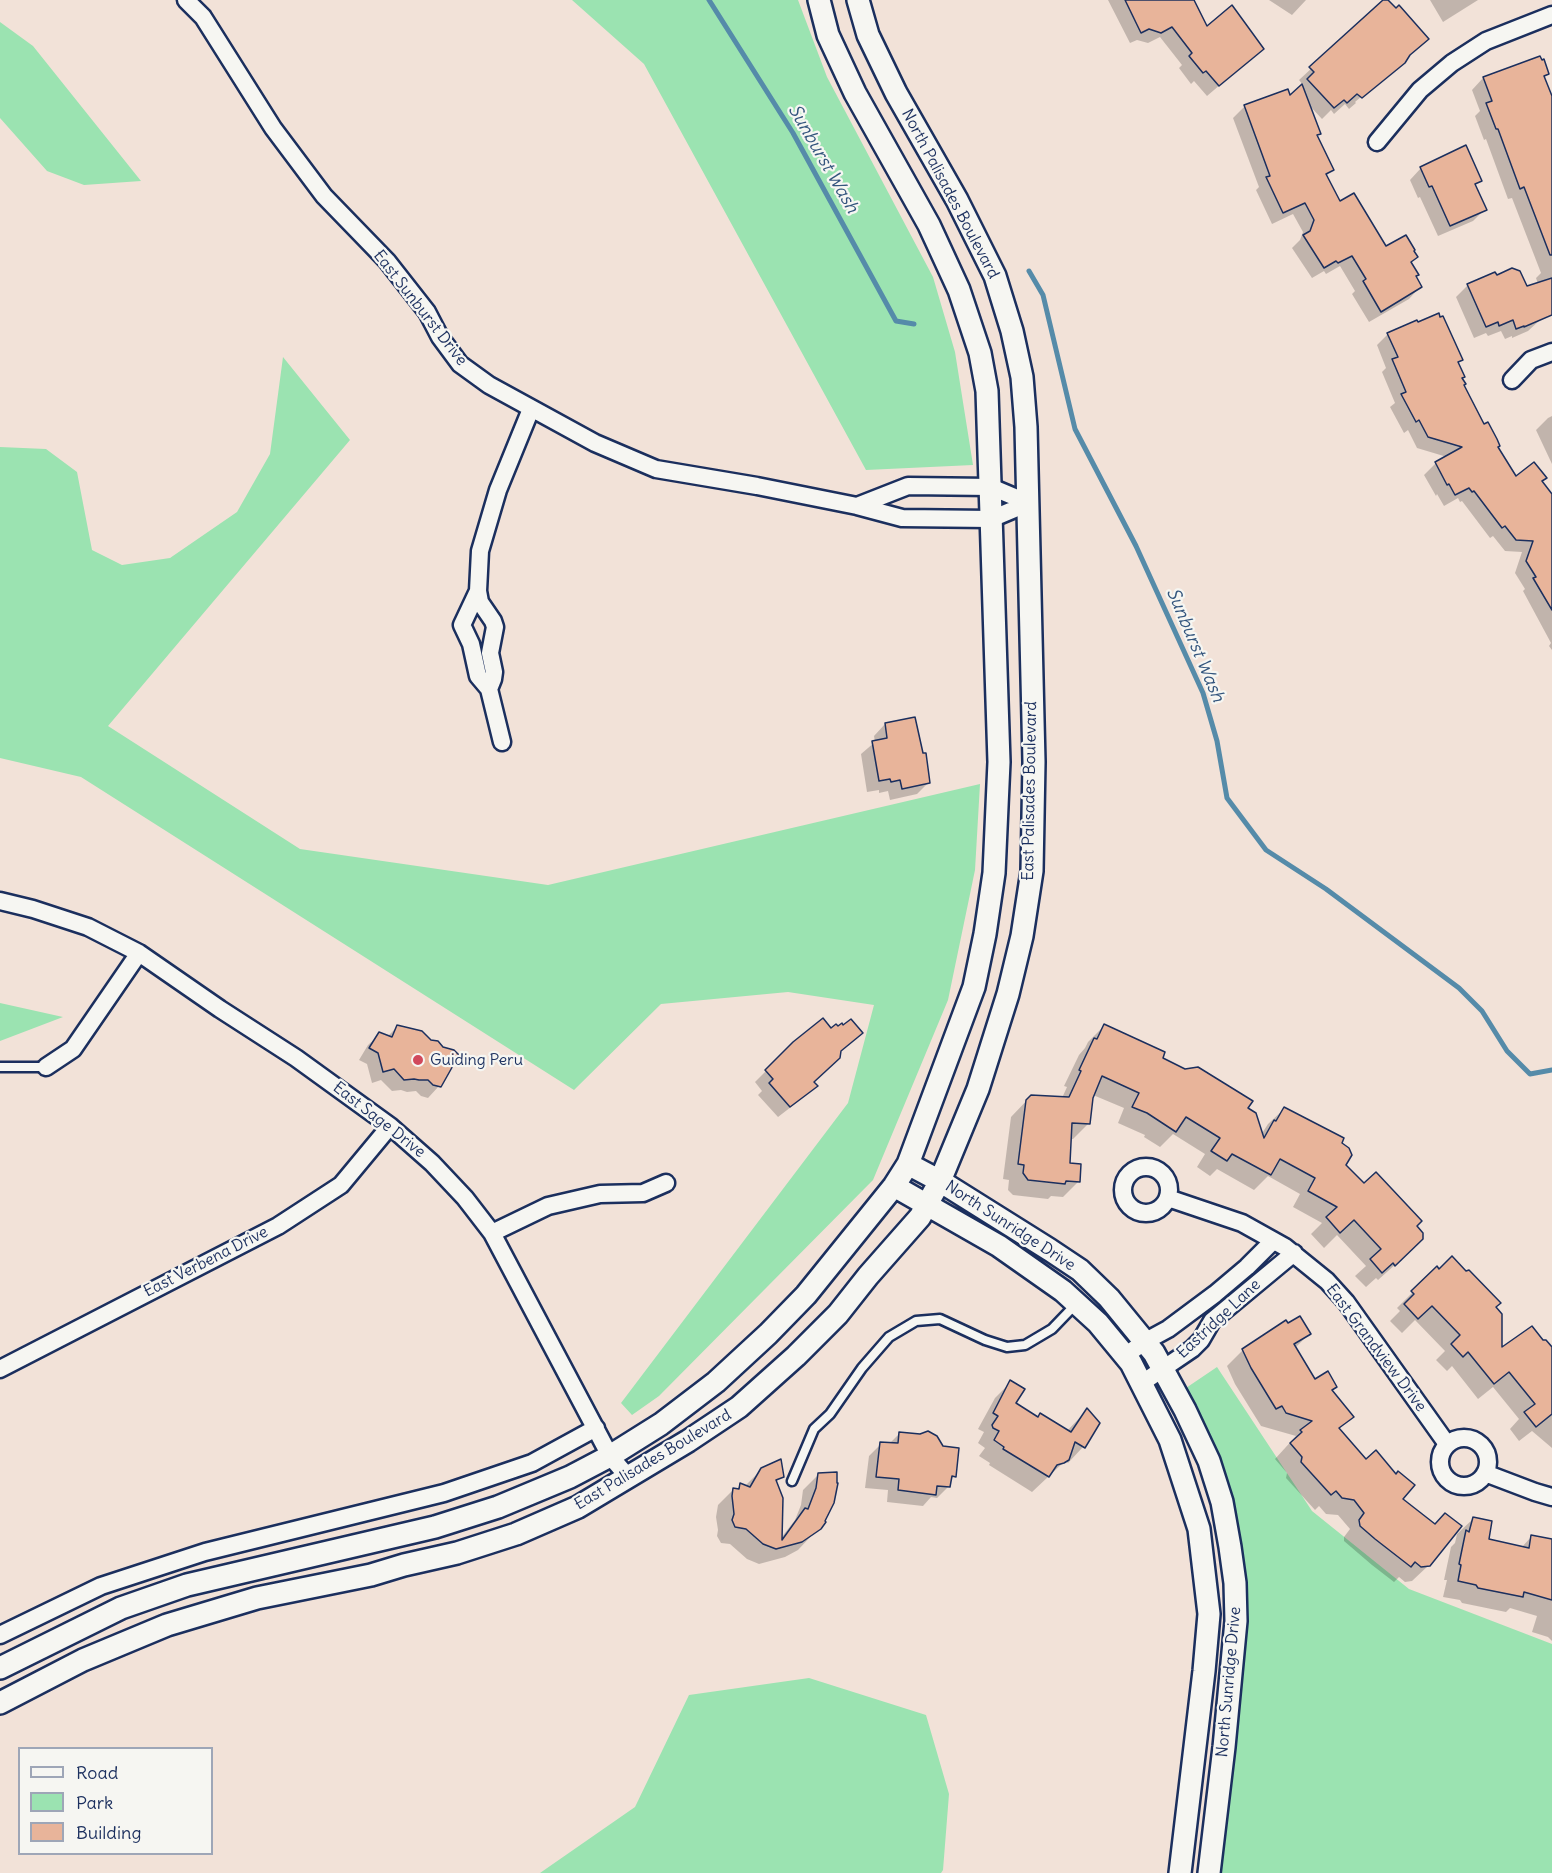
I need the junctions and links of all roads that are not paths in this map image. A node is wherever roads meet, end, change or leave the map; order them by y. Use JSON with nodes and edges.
{"nodes":[{"id":1,"x":186,"y":0,"type":"edge"},
{"id":2,"x":819,"y":0,"type":"edge"},
{"id":3,"x":858,"y":0,"type":"edge"},
{"id":4,"x":1552,"y":15,"type":"edge"},
{"id":5,"x":1377,"y":142,"type":"dead end"},
{"id":6,"x":1552,"y":352,"type":"edge"},
{"id":7,"x":1512,"y":380,"type":"dead end"},
{"id":8,"x":531,"y":409,"type":"junction"},
{"id":9,"x":991,"y":487,"type":"junction"},
{"id":10,"x":1029,"y":503,"type":"junction"},
{"id":11,"x":858,"y":506,"type":"junction"},
{"id":12,"x":991,"y":519,"type":"junction"},
{"id":13,"x":478,"y":591,"type":"junction"},
{"id":14,"x":489,"y":689,"type":"junction"},
{"id":15,"x":502,"y":742,"type":"dead end"},
{"id":16,"x":0,"y":901,"type":"edge"},
{"id":17,"x":138,"y":953,"type":"junction"},
{"id":18,"x":0,"y":1067,"type":"edge"},
{"id":19,"x":46,"y":1067,"type":"joint"},
{"id":20,"x":390,"y":1126,"type":"junction"},
{"id":21,"x":908,"y":1164,"type":"junction"},
{"id":22,"x":940,"y":1181,"type":"junction"},
{"id":23,"x":666,"y":1183,"type":"dead end"},
{"id":24,"x":894,"y":1186,"type":"junction"},
{"id":25,"x":1168,"y":1198,"type":"dead end"},
{"id":26,"x":926,"y":1205,"type":"junction"},
{"id":27,"x":492,"y":1233,"type":"junction"},
{"id":28,"x":1273,"y":1241,"type":"junction"},
{"id":29,"x":1294,"y":1254,"type":"junction"},
{"id":30,"x":1076,"y":1304,"type":"junction"},
{"id":31,"x":1144,"y":1342,"type":"junction"},
{"id":32,"x":1125,"y":1356,"type":"junction"},
{"id":33,"x":0,"y":1369,"type":"edge"},
{"id":34,"x":1162,"y":1369,"type":"junction"},
{"id":35,"x":1142,"y":1383,"type":"junction"},
{"id":36,"x":596,"y":1428,"type":"junction"},
{"id":37,"x":1447,"y":1444,"type":"junction"},
{"id":38,"x":610,"y":1456,"type":"junction"},
{"id":39,"x":1485,"y":1473,"type":"junction"},
{"id":40,"x":629,"y":1478,"type":"junction"},
{"id":41,"x":792,"y":1481,"type":"dead end"},
{"id":42,"x":1552,"y":1497,"type":"edge"},
{"id":43,"x":0,"y":1635,"type":"edge"},
{"id":44,"x":0,"y":1668,"type":"edge"},
{"id":45,"x":0,"y":1703,"type":"edge"},
{"id":46,"x":1180,"y":1873,"type":"edge"},
{"id":47,"x":1209,"y":1873,"type":"edge"}],
"edges":[{"from":1,"to":8,"type":"street","name":"East Sunburst Drive"},
{"from":2,"to":9,"type":"street","name":"North Palisades Boulevard"},
{"from":3,"to":10,"type":"street","name":"North Palisades Boulevard"},
{"from":4,"to":5,"type":"street"},
{"from":6,"to":7,"type":"street"},
{"from":8,"to":11,"type":"street","name":"East Sunburst Drive"},
{"from":8,"to":13,"type":"street"},
{"from":9,"to":10,"type":"street"},
{"from":9,"to":11,"type":"street"},
{"from":9,"to":12,"type":"street","name":"East Palisades Boulevard"},
{"from":10,"to":12,"type":"street","name":"East Sunburst Drive"},
{"from":10,"to":22,"type":"street","name":"East Palisades Boulevard"},
{"from":11,"to":12,"type":"street","name":"East Sunburst Drive"},
{"from":12,"to":21,"type":"street","name":"East Palisades Boulevard"},
{"from":13,"to":14,"type":"street"},
{"from":13,"to":14,"type":"street"},
{"from":14,"to":15,"type":"street"},
{"from":16,"to":17,"type":"street","name":"East Sage Drive"},
{"from":17,"to":19,"type":"street"},
{"from":17,"to":20,"type":"street","name":"East Sage Drive"},
{"from":18,"to":19,"type":"lane"},
{"from":20,"to":27,"type":"street","name":"East Sage Drive"},
{"from":20,"to":33,"type":"street","name":"East Verbena Drive"},
{"from":21,"to":22,"type":"street","name":"North Sunridge Drive"},
{"from":21,"to":24,"type":"street","name":"East Palisades Boulevard"},
{"from":22,"to":26,"type":"street","name":"East Palisades Boulevard"},
{"from":22,"to":31,"type":"street","name":"North Sunridge Drive"},
{"from":23,"to":27,"type":"street"},
{"from":24,"to":26,"type":"street","name":"North Sunridge Drive"},
{"from":24,"to":38,"type":"street","name":"East Palisades Boulevard"},
{"from":25,"to":28,"type":"street","name":"East Grandview Drive"},
{"from":26,"to":30,"type":"street","name":"North Sunridge Drive"},
{"from":26,"to":40,"type":"street","name":"East Palisades Boulevard"},
{"from":27,"to":36,"type":"street","name":"East Sage Drive"},
{"from":28,"to":29,"type":"street","name":"East Grandview Drive"},
{"from":28,"to":31,"type":"street","name":"Eastridge Lane"},
{"from":29,"to":34,"type":"street","name":"Eastridge Lane"},
{"from":29,"to":37,"type":"street","name":"East Grandview Drive"},
{"from":30,"to":32,"type":"street","name":"North Sunridge Drive"},
{"from":30,"to":41,"type":"lane"},
{"from":31,"to":32,"type":"street","name":"Eastridge Lane"},
{"from":31,"to":34,"type":"street","name":"North Sunridge Drive"},
{"from":32,"to":35,"type":"street","name":"North Sunridge Drive"},
{"from":34,"to":35,"type":"street","name":"Eastridge Lane"},
{"from":34,"to":47,"type":"street","name":"North Sunridge Drive"},
{"from":35,"to":46,"type":"street","name":"North Sunridge Drive"},
{"from":36,"to":38,"type":"street","name":"East Sage Drive"},
{"from":36,"to":43,"type":"street"},
{"from":37,"to":39,"type":"street"},
{"from":37,"to":39,"type":"street"},
{"from":38,"to":40,"type":"street","name":"East Sage Drive"},
{"from":38,"to":44,"type":"street","name":"East Palisades Boulevard"},
{"from":39,"to":42,"type":"street"},
{"from":40,"to":45,"type":"street","name":"East Palisades Boulevard"}]}
